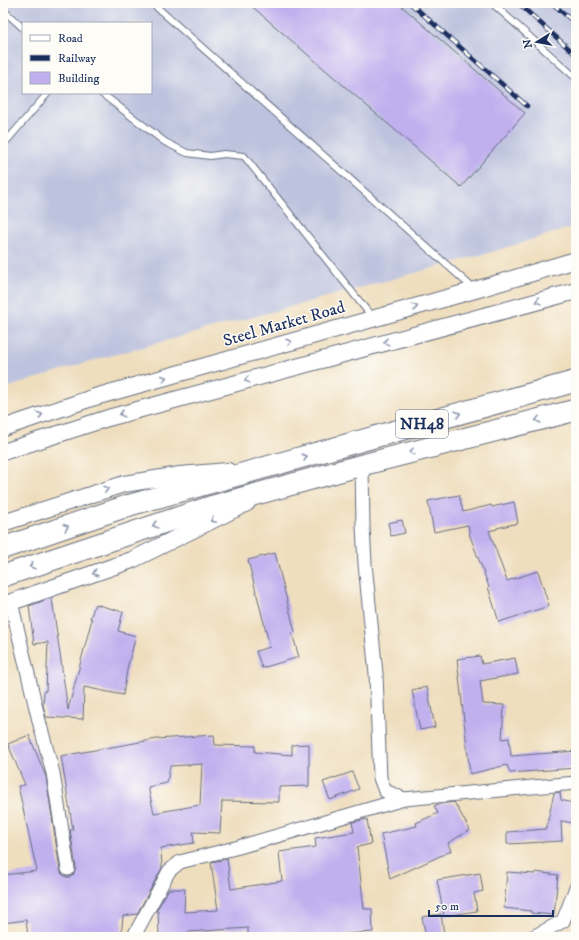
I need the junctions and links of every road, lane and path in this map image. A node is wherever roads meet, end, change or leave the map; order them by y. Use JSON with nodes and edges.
{"nodes":[{"id":1,"x":152,"y":3,"type":"edge"},
{"id":2,"x":492,"y":3,"type":"edge"},
{"id":3,"x":3,"y":10,"type":"edge"},
{"id":4,"x":22,"y":27,"type":"edge"},
{"id":5,"x":576,"y":78,"type":"edge"},
{"id":6,"x":47,"y":94,"type":"edge"},
{"id":7,"x":102,"y":94,"type":"edge"},
{"id":8,"x":3,"y":145,"type":"edge"},
{"id":9,"x":576,"y":260,"type":"edge"},
{"id":10,"x":475,"y":290,"type":"junction"},
{"id":11,"x":576,"y":291,"type":"edge"},
{"id":12,"x":373,"y":319,"type":"junction"},
{"id":13,"x":576,"y":381,"type":"edge"},
{"id":14,"x":576,"y":410,"type":"edge"},
{"id":15,"x":3,"y":428,"type":"edge"},
{"id":16,"x":3,"y":452,"type":"edge"},
{"id":17,"x":362,"y":465,"type":"junction"},
{"id":18,"x":268,"y":467,"type":"junction"},
{"id":19,"x":273,"y":489,"type":"junction"},
{"id":20,"x":3,"y":523,"type":"edge"},
{"id":21,"x":3,"y":548,"type":"edge"},
{"id":22,"x":3,"y":576,"type":"edge"},
{"id":23,"x":7,"y":604,"type":"edge"},
{"id":24,"x":576,"y":783,"type":"edge"},
{"id":25,"x":404,"y":799,"type":"junction"},
{"id":26,"x":68,"y":869,"type":"dead end"},
{"id":27,"x":576,"y":888,"type":"edge"},
{"id":28,"x":134,"y":937,"type":"edge"},
{"id":29,"x":533,"y":937,"type":"edge"}],
"edges":[{"from":1,"to":10,"type":"lane"},
{"from":2,"to":5,"type":"lane"},
{"from":3,"to":4,"type":"lane"},
{"from":6,"to":8,"type":"lane"},
{"from":7,"to":12,"type":"lane"},
{"from":9,"to":10,"type":"street","name":"Steel Market Road"},
{"from":12,"to":10,"type":"street","name":"Steel Market Road","one_way":true},
{"from":11,"to":16,"type":"street","one_way":true},
{"from":15,"to":12,"type":"street","name":"Steel Market Road","one_way":true},
{"from":18,"to":13,"type":"highway","number":"NH48","one_way":true},
{"from":14,"to":17,"type":"highway","number":"NH48","one_way":true},
{"from":17,"to":19,"type":"highway","number":"NH48"},
{"from":17,"to":25,"type":"street"},
{"from":20,"to":18,"type":"street","one_way":true},
{"from":21,"to":18,"type":"highway","number":"NH48","one_way":true},
{"from":19,"to":22,"type":"highway","number":"NH48","one_way":true},
{"from":19,"to":23,"type":"street","one_way":true},
{"from":23,"to":26,"type":"street"},
{"from":24,"to":25,"type":"street"},
{"from":25,"to":28,"type":"street"},
{"from":27,"to":29,"type":"street"}]}
